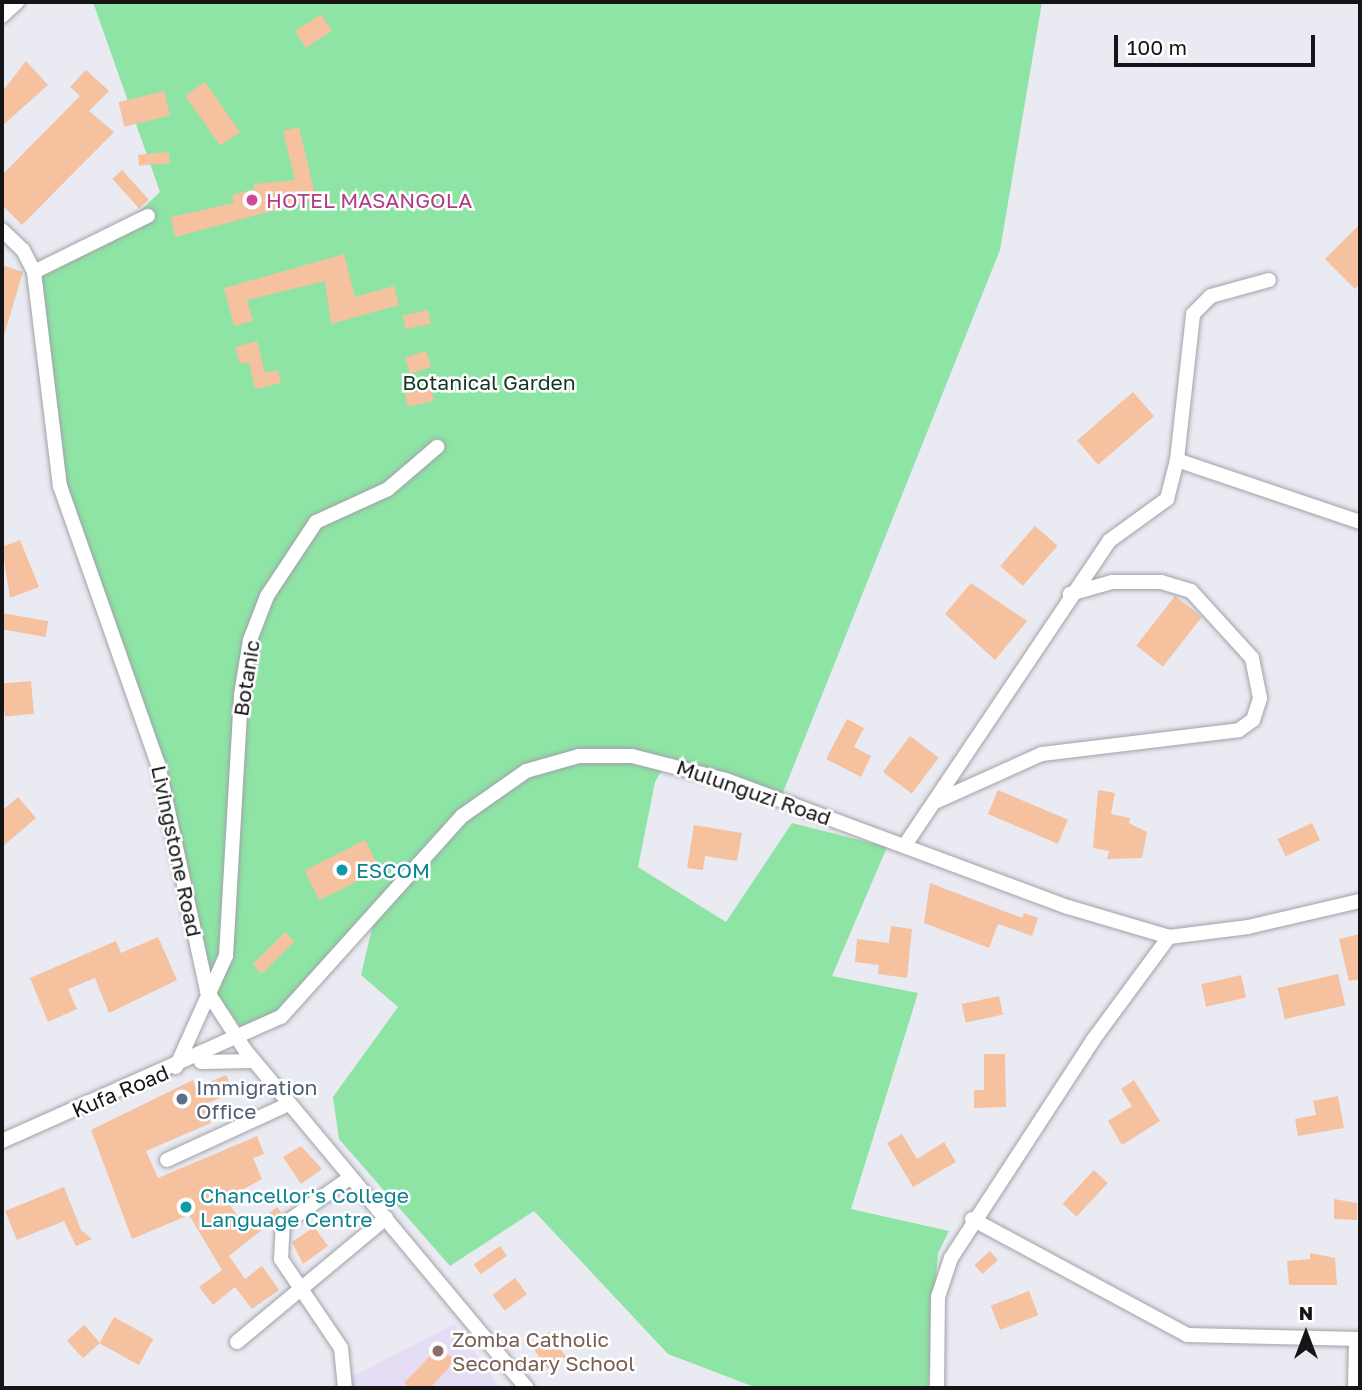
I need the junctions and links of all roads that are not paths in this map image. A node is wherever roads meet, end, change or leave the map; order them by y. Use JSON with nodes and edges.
{"nodes":[{"id":1,"x":18,"y":2,"type":"edge"},
{"id":2,"x":2,"y":16,"type":"edge"},
{"id":3,"x":148,"y":216,"type":"dead end"},
{"id":4,"x":2,"y":230,"type":"edge"},
{"id":5,"x":34,"y":272,"type":"junction"},
{"id":6,"x":1269,"y":280,"type":"dead end"},
{"id":7,"x":437,"y":447,"type":"dead end"},
{"id":8,"x":1177,"y":460,"type":"junction"},
{"id":9,"x":1360,"y":522,"type":"edge"},
{"id":10,"x":1070,"y":594,"type":"junction"},
{"id":11,"x":934,"y":803,"type":"junction"},
{"id":12,"x":905,"y":845,"type":"junction"},
{"id":13,"x":1360,"y":901,"type":"edge"},
{"id":14,"x":1169,"y":937,"type":"junction"},
{"id":15,"x":207,"y":991,"type":"junction"},
{"id":16,"x":237,"y":1040,"type":"junction"},
{"id":17,"x":254,"y":1061,"type":"junction"},
{"id":18,"x":176,"y":1067,"type":"junction"},
{"id":19,"x":289,"y":1104,"type":"junction"},
{"id":20,"x":2,"y":1141,"type":"edge"},
{"id":21,"x":167,"y":1160,"type":"dead end"},
{"id":22,"x":351,"y":1177,"type":"junction"},
{"id":23,"x":386,"y":1218,"type":"junction"},
{"id":24,"x":972,"y":1219,"type":"junction"},
{"id":25,"x":301,"y":1288,"type":"junction"},
{"id":26,"x":1358,"y":1339,"type":"edge"},
{"id":27,"x":237,"y":1342,"type":"dead end"},
{"id":28,"x":345,"y":1388,"type":"edge"},
{"id":29,"x":527,"y":1388,"type":"edge"},
{"id":30,"x":937,"y":1388,"type":"edge"},
{"id":31,"x":1355,"y":1388,"type":"edge"}],
"edges":[{"from":1,"to":2,"type":"street"},
{"from":3,"to":5,"type":"street"},
{"from":4,"to":5,"type":"street","name":"Livingstone Road"},
{"from":5,"to":15,"type":"street","name":"Livingstone Road"},
{"from":6,"to":8,"type":"street"},
{"from":7,"to":15,"type":"street","name":"Botanic"},
{"from":8,"to":9,"type":"street"},
{"from":8,"to":10,"type":"street"},
{"from":10,"to":11,"type":"street"},
{"from":10,"to":11,"type":"street"},
{"from":11,"to":12,"type":"street"},
{"from":12,"to":14,"type":"street","name":"Mulunguzi Road"},
{"from":12,"to":16,"type":"street","name":"Mulunguzi Road"},
{"from":13,"to":14,"type":"street","name":"Mulunguzi Road"},
{"from":14,"to":24,"type":"street"},
{"from":15,"to":16,"type":"street","name":"Livingstone Road"},
{"from":15,"to":18,"type":"street","name":"Botanic"},
{"from":16,"to":17,"type":"street","name":"Livingstone Road"},
{"from":16,"to":18,"type":"street","name":"Kufa Road"},
{"from":17,"to":18,"type":"street"},
{"from":17,"to":19,"type":"street","name":"Livingstone Road"},
{"from":18,"to":20,"type":"street","name":"Kufa Road"},
{"from":19,"to":21,"type":"street"},
{"from":19,"to":22,"type":"street","name":"Livingstone Road"},
{"from":22,"to":23,"type":"street","name":"Livingstone Road"},
{"from":22,"to":25,"type":"street"},
{"from":23,"to":25,"type":"street"},
{"from":23,"to":29,"type":"street","name":"Livingstone Road"},
{"from":24,"to":26,"type":"street"},
{"from":24,"to":30,"type":"street"},
{"from":25,"to":27,"type":"street"},
{"from":25,"to":28,"type":"street"},
{"from":26,"to":31,"type":"street"}]}
